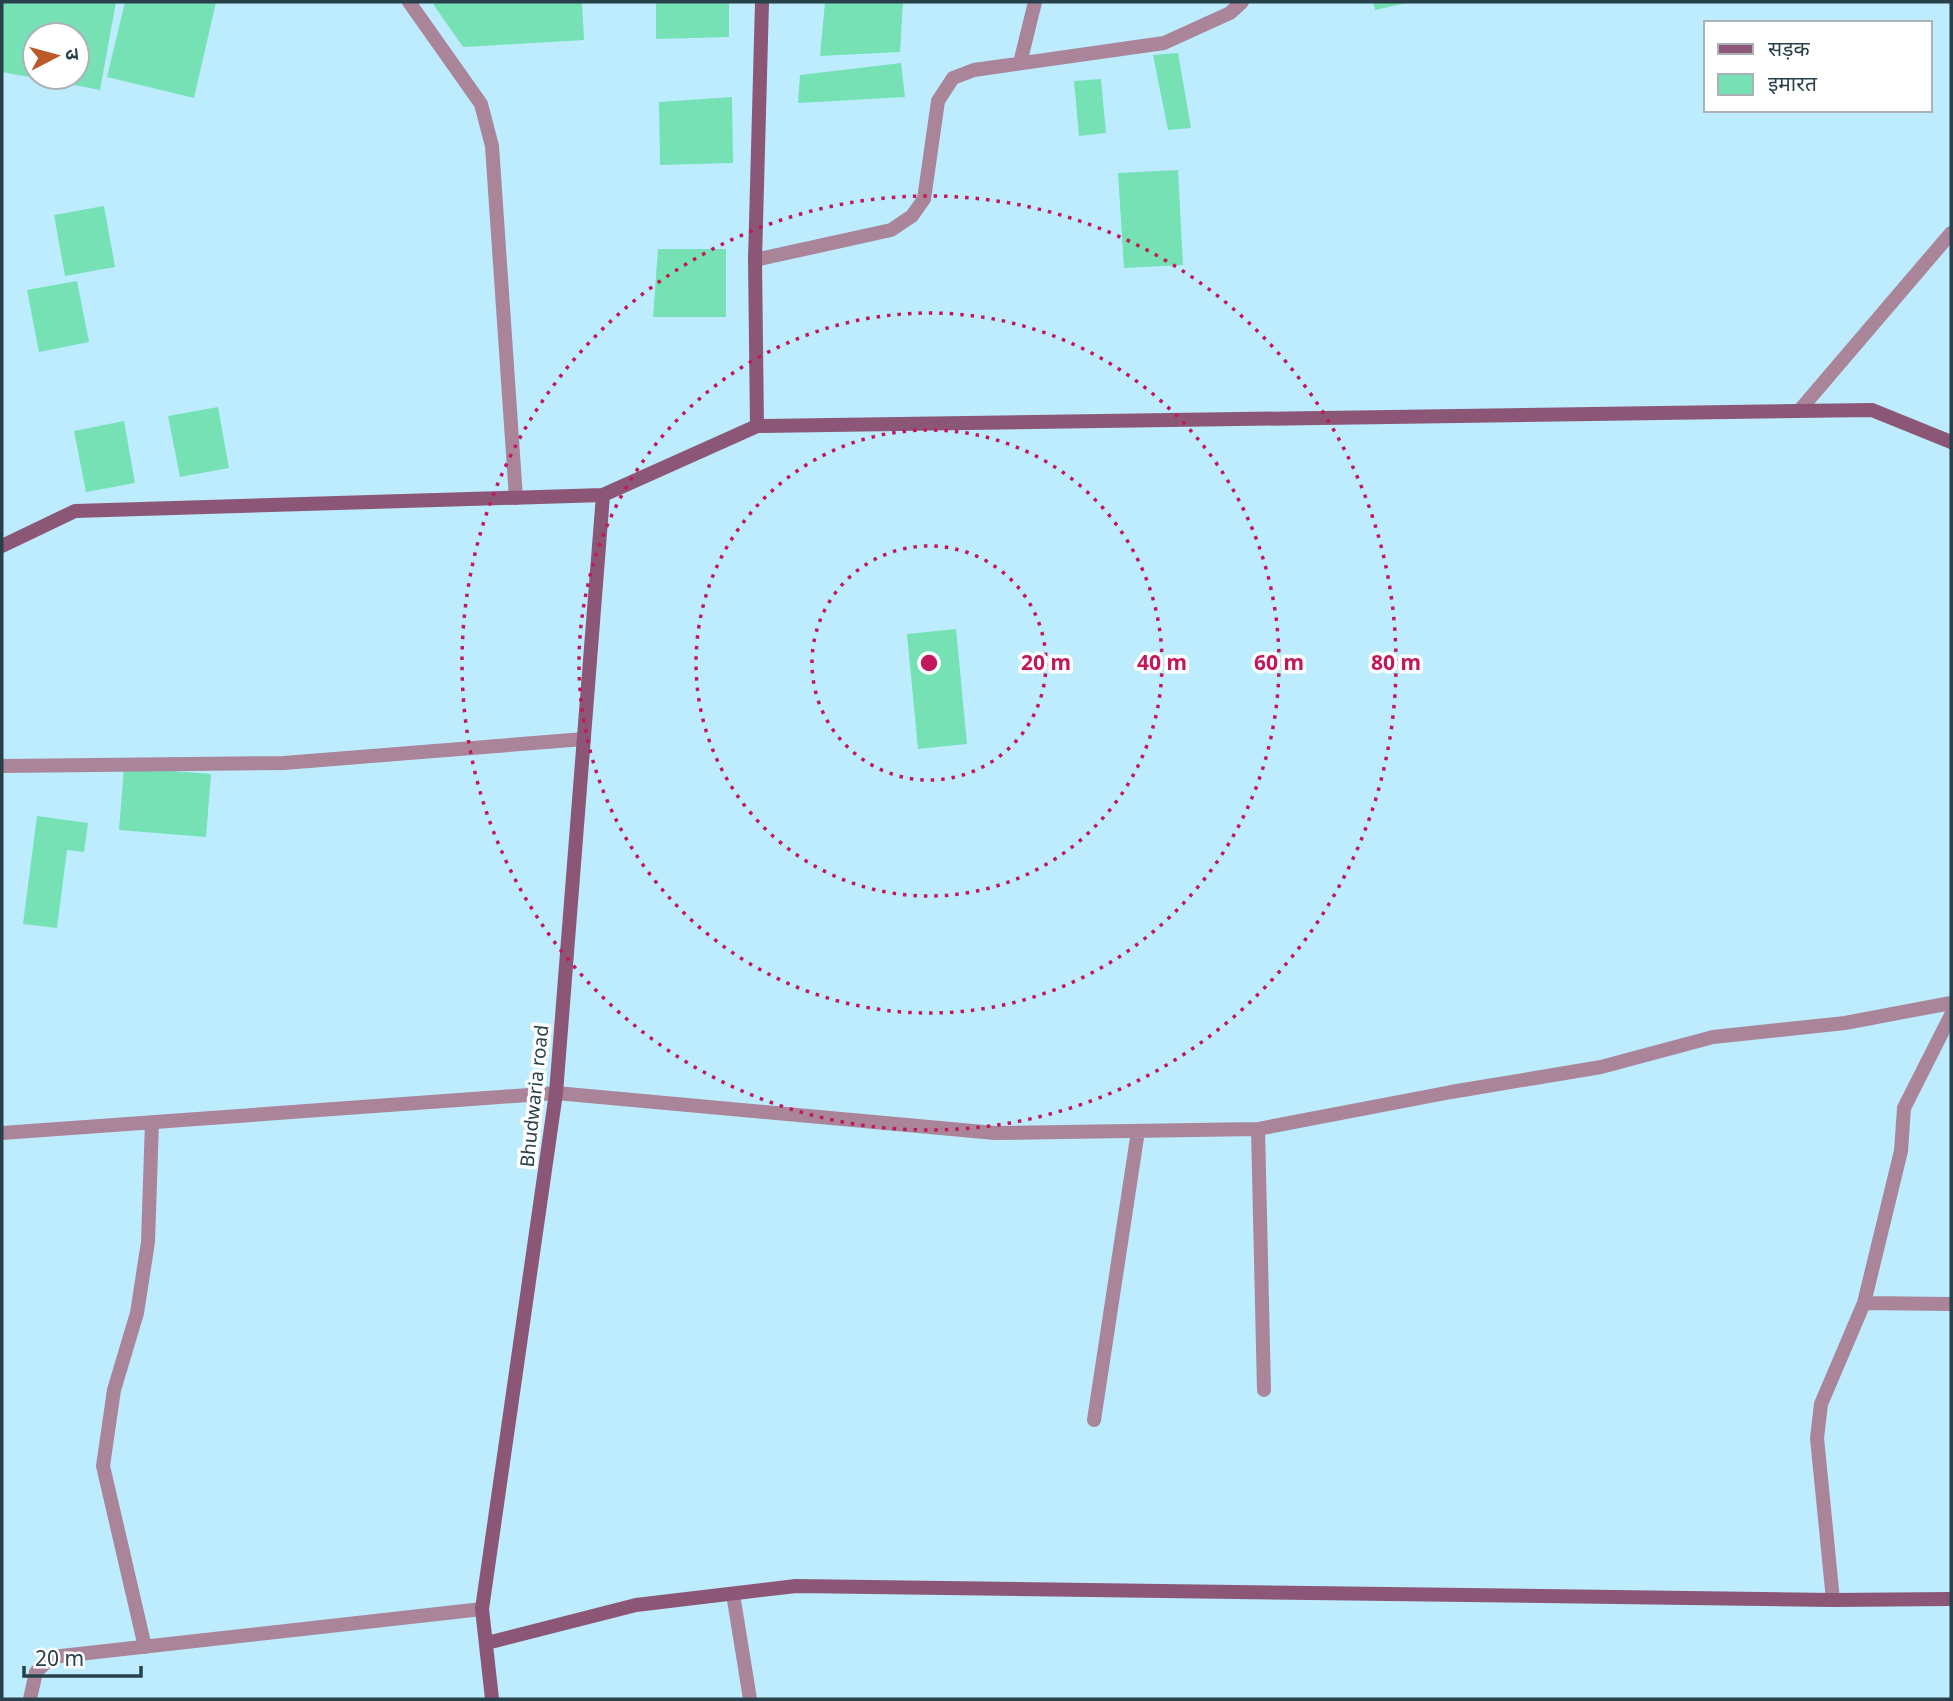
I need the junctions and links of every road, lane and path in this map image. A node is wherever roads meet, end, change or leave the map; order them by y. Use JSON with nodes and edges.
{"nodes":[{"id":1,"x":409,"y":2,"type":"edge"},
{"id":2,"x":762,"y":2,"type":"edge"},
{"id":3,"x":1035,"y":2,"type":"edge"},
{"id":4,"x":1242,"y":2,"type":"edge"},
{"id":5,"x":1020,"y":63,"type":"junction"},
{"id":6,"x":1951,"y":233,"type":"edge"},
{"id":7,"x":755,"y":260,"type":"junction"},
{"id":8,"x":1799,"y":411,"type":"junction"},
{"id":9,"x":757,"y":426,"type":"junction"},
{"id":10,"x":1951,"y":442,"type":"edge"},
{"id":11,"x":603,"y":495,"type":"junction"},
{"id":12,"x":516,"y":498,"type":"junction"},
{"id":13,"x":2,"y":546,"type":"edge"},
{"id":14,"x":584,"y":739,"type":"junction"},
{"id":15,"x":2,"y":766,"type":"edge"},
{"id":16,"x":1951,"y":1003,"type":"edge"},
{"id":17,"x":1951,"y":1015,"type":"edge"},
{"id":18,"x":556,"y":1093,"type":"junction"},
{"id":19,"x":152,"y":1122,"type":"junction"},
{"id":20,"x":1258,"y":1129,"type":"junction"},
{"id":21,"x":1138,"y":1131,"type":"junction"},
{"id":22,"x":2,"y":1133,"type":"edge"},
{"id":23,"x":1864,"y":1303,"type":"junction"},
{"id":24,"x":1951,"y":1304,"type":"edge"},
{"id":25,"x":1264,"y":1390,"type":"dead end"},
{"id":26,"x":1094,"y":1420,"type":"dead end"},
{"id":27,"x":733,"y":1594,"type":"junction"},
{"id":28,"x":1951,"y":1599,"type":"edge"},
{"id":29,"x":1833,"y":1600,"type":"junction"},
{"id":30,"x":482,"y":1609,"type":"junction"},
{"id":31,"x":487,"y":1643,"type":"junction"},
{"id":32,"x":145,"y":1647,"type":"junction"},
{"id":33,"x":30,"y":1699,"type":"edge"},
{"id":34,"x":492,"y":1699,"type":"edge"},
{"id":35,"x":750,"y":1699,"type":"edge"}],
"edges":[{"from":1,"to":12,"type":"street"},
{"from":2,"to":7,"type":"street"},
{"from":3,"to":5,"type":"street"},
{"from":4,"to":5,"type":"street"},
{"from":5,"to":7,"type":"street"},
{"from":6,"to":8,"type":"street"},
{"from":7,"to":9,"type":"street"},
{"from":8,"to":9,"type":"street"},
{"from":8,"to":10,"type":"street"},
{"from":9,"to":11,"type":"street"},
{"from":11,"to":12,"type":"street"},
{"from":11,"to":14,"type":"street","name":"Bhudwaria road"},
{"from":12,"to":13,"type":"street"},
{"from":14,"to":15,"type":"street"},
{"from":14,"to":18,"type":"street","name":"Bhudwaria road"},
{"from":16,"to":20,"type":"street"},
{"from":17,"to":23,"type":"street"},
{"from":18,"to":19,"type":"street"},
{"from":18,"to":21,"type":"street"},
{"from":18,"to":30,"type":"street","name":"Bhudwaria road"},
{"from":19,"to":22,"type":"street"},
{"from":19,"to":32,"type":"street"},
{"from":20,"to":21,"type":"street"},
{"from":20,"to":25,"type":"street"},
{"from":21,"to":26,"type":"street"},
{"from":23,"to":24,"type":"street"},
{"from":23,"to":29,"type":"street"},
{"from":27,"to":29,"type":"street"},
{"from":27,"to":31,"type":"street"},
{"from":27,"to":35,"type":"street"},
{"from":28,"to":29,"type":"street"},
{"from":30,"to":31,"type":"street","name":"Bhudwaria road"},
{"from":30,"to":32,"type":"street"},
{"from":31,"to":34,"type":"street","name":"Bhudwaria road"},
{"from":32,"to":33,"type":"street"}]}
